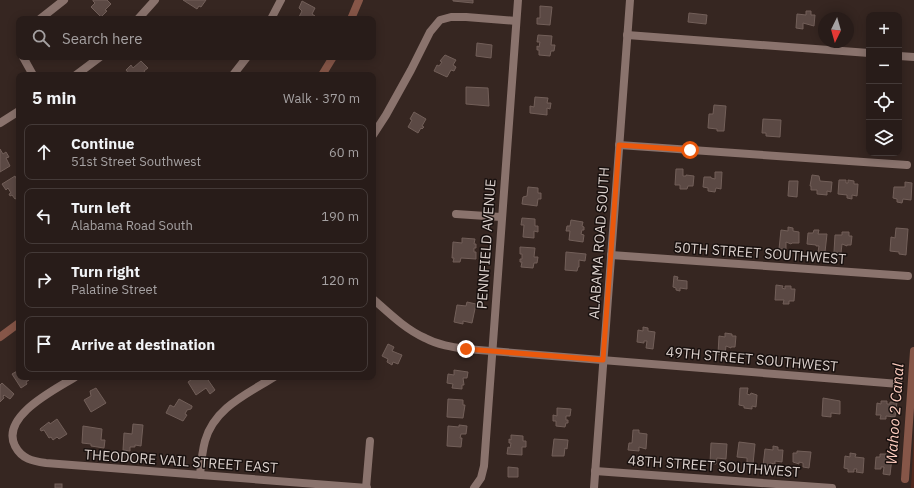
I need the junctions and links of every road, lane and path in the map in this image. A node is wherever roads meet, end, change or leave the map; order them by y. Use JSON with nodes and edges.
{"nodes":[{"id":1,"x":64,"y":0,"type":"edge"},
{"id":2,"x":155,"y":0,"type":"edge"},
{"id":3,"x":281,"y":0,"type":"edge"},
{"id":4,"x":518,"y":0,"type":"edge"},
{"id":5,"x":630,"y":0,"type":"edge"},
{"id":6,"x":44,"y":16,"type":"edge"},
{"id":7,"x":141,"y":16,"type":"edge"},
{"id":8,"x":273,"y":16,"type":"edge"},
{"id":9,"x":516,"y":21,"type":"junction"},
{"id":10,"x":627,"y":35,"type":"junction"},
{"id":11,"x":866,"y":53,"type":"edge"},
{"id":12,"x":902,"y":56,"type":"edge"},
{"id":13,"x":914,"y":57,"type":"edge"},
{"id":14,"x":25,"y":60,"type":"edge"},
{"id":15,"x":96,"y":60,"type":"edge"},
{"id":16,"x":245,"y":60,"type":"edge"},
{"id":17,"x":31,"y":72,"type":"edge"},
{"id":18,"x":80,"y":72,"type":"edge"},
{"id":19,"x":235,"y":72,"type":"edge"},
{"id":20,"x":16,"y":113,"type":"edge"},
{"id":21,"x":0,"y":122,"type":"edge"},
{"id":22,"x":376,"y":130,"type":"edge"},
{"id":23,"x":619,"y":145,"type":"junction"},
{"id":24,"x":907,"y":165,"type":"dead end"},
{"id":25,"x":456,"y":214,"type":"dead end"},
{"id":26,"x":501,"y":217,"type":"junction"},
{"id":27,"x":611,"y":255,"type":"junction"},
{"id":28,"x":908,"y":276,"type":"dead end"},
{"id":29,"x":376,"y":301,"type":"edge"},
{"id":30,"x":492,"y":352,"type":"junction"},
{"id":31,"x":603,"y":360,"type":"junction"},
{"id":32,"x":70,"y":380,"type":"edge"},
{"id":33,"x":269,"y":380,"type":"edge"},
{"id":34,"x":898,"y":384,"type":"dead end"},
{"id":35,"x":370,"y":441,"type":"dead end"},
{"id":36,"x":595,"y":470,"type":"junction"},
{"id":37,"x":200,"y":475,"type":"junction"},
{"id":38,"x":721,"y":484,"type":"edge"},
{"id":39,"x":366,"y":488,"type":"edge"},
{"id":40,"x":475,"y":488,"type":"edge"},
{"id":41,"x":594,"y":488,"type":"edge"},
{"id":42,"x":831,"y":488,"type":"edge"}],
"edges":[{"from":1,"to":6,"type":"street"},
{"from":2,"to":7,"type":"street"},
{"from":3,"to":8,"type":"street"},
{"from":4,"to":9,"type":"street","name":"PENNFIELD AVENUE"},
{"from":5,"to":10,"type":"street","name":"ALABAMA ROAD SOUTH"},
{"from":9,"to":22,"type":"street"},
{"from":9,"to":26,"type":"street","name":"PENNFIELD AVENUE"},
{"from":10,"to":11,"type":"street"},
{"from":10,"to":23,"type":"street","name":"ALABAMA ROAD SOUTH"},
{"from":12,"to":13,"type":"street"},
{"from":14,"to":17,"type":"street"},
{"from":15,"to":18,"type":"street"},
{"from":16,"to":19,"type":"street"},
{"from":20,"to":21,"type":"street"},
{"from":23,"to":24,"type":"street"},
{"from":23,"to":27,"type":"street","name":"ALABAMA ROAD SOUTH"},
{"from":25,"to":26,"type":"street"},
{"from":26,"to":30,"type":"street","name":"PENNFIELD AVENUE"},
{"from":27,"to":28,"type":"street","name":"50TH STREET SOUTHWEST"},
{"from":27,"to":31,"type":"street","name":"ALABAMA ROAD SOUTH"},
{"from":29,"to":30,"type":"street","name":"49TH STREET SOUTHWEST"},
{"from":30,"to":31,"type":"street","name":"49TH STREET SOUTHWEST"},
{"from":30,"to":40,"type":"street","name":"PENNFIELD AVENUE"},
{"from":31,"to":34,"type":"street","name":"49TH STREET SOUTHWEST"},
{"from":31,"to":36,"type":"street","name":"ALABAMA ROAD SOUTH"},
{"from":32,"to":37,"type":"street","name":"THEODORE VAIL STREET EAST"},
{"from":33,"to":37,"type":"street"},
{"from":35,"to":39,"type":"street"},
{"from":36,"to":38,"type":"street","name":"48TH STREET SOUTHWEST"},
{"from":36,"to":41,"type":"street","name":"ALABAMA ROAD SOUTH"},
{"from":37,"to":39,"type":"street","name":"THEODORE VAIL STREET EAST"},
{"from":38,"to":42,"type":"street","name":"48TH STREET SOUTHWEST"}]}
